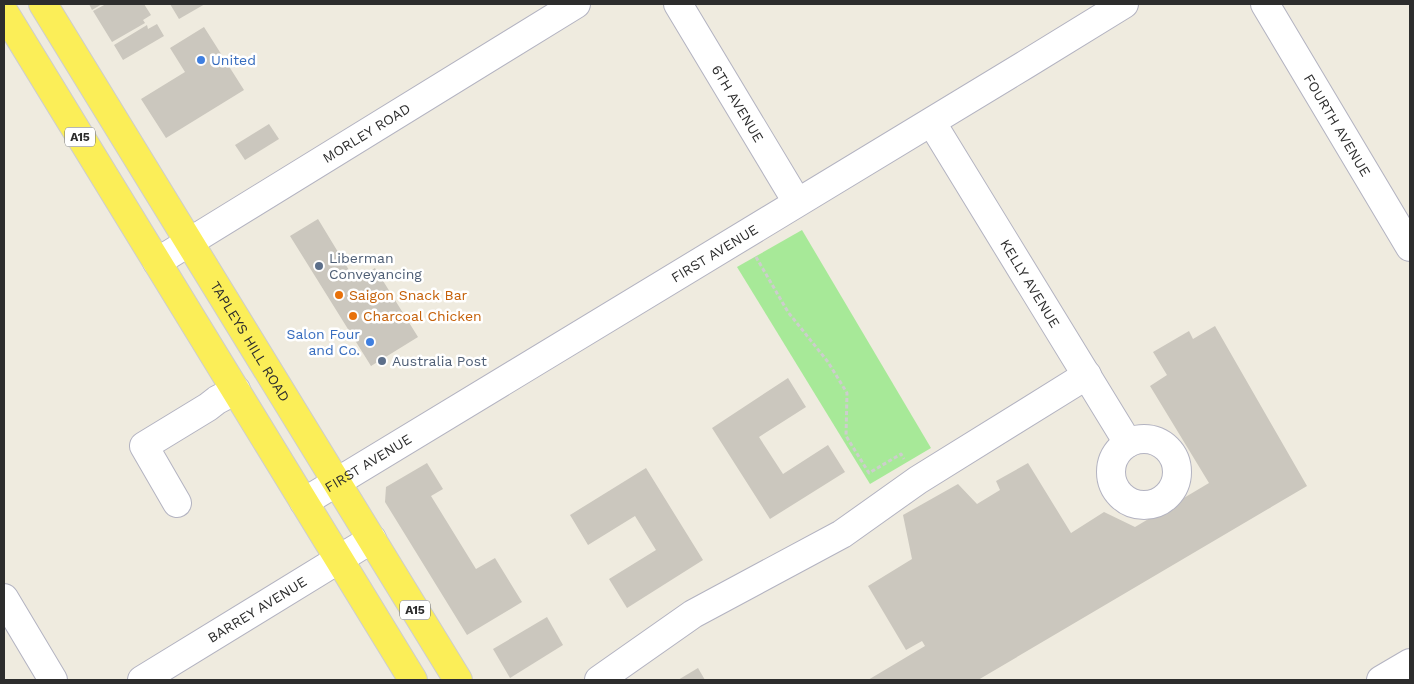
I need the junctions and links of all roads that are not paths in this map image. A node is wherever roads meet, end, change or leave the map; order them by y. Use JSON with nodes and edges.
{"nodes":[{"id":1,"x":43,"y":4,"type":"edge"},
{"id":2,"x":576,"y":4,"type":"edge"},
{"id":3,"x":678,"y":4,"type":"edge"},
{"id":4,"x":1124,"y":4,"type":"edge"},
{"id":5,"x":1265,"y":4,"type":"edge"},
{"id":6,"x":4,"y":12,"type":"edge"},
{"id":7,"x":932,"y":122,"type":"junction"},
{"id":8,"x":797,"y":202,"type":"junction"},
{"id":9,"x":190,"y":243,"type":"junction"},
{"id":10,"x":1410,"y":247,"type":"edge"},
{"id":11,"x":157,"y":262,"type":"junction"},
{"id":12,"x":1087,"y":375,"type":"junction"},
{"id":13,"x":236,"y":390,"type":"junction"},
{"id":14,"x":1128,"y":443,"type":"dead end"},
{"id":15,"x":336,"y":482,"type":"junction"},
{"id":16,"x":304,"y":502,"type":"junction"},
{"id":17,"x":177,"y":503,"type":"dead end"},
{"id":18,"x":372,"y":539,"type":"junction"},
{"id":19,"x":339,"y":559,"type":"junction"},
{"id":20,"x":4,"y":598,"type":"edge"},
{"id":21,"x":1410,"y":662,"type":"edge"},
{"id":22,"x":53,"y":680,"type":"edge"},
{"id":23,"x":142,"y":680,"type":"edge"},
{"id":24,"x":413,"y":680,"type":"edge"},
{"id":25,"x":458,"y":680,"type":"edge"},
{"id":26,"x":599,"y":680,"type":"edge"},
{"id":27,"x":1381,"y":680,"type":"edge"}],
"edges":[{"from":1,"to":9,"type":"main road","name":"TAPLEYS HILL ROAD","number":"A15"},
{"from":2,"to":9,"type":"street","name":"MORLEY ROAD"},
{"from":3,"to":8,"type":"street","name":"6TH AVENUE"},
{"from":4,"to":7,"type":"street","name":"FIRST AVENUE"},
{"from":5,"to":10,"type":"street","name":"FOURTH AVENUE"},
{"from":6,"to":11,"type":"main road","number":"A15"},
{"from":7,"to":8,"type":"street","name":"FIRST AVENUE"},
{"from":7,"to":12,"type":"street","name":"KELLY AVENUE"},
{"from":8,"to":15,"type":"street","name":"FIRST AVENUE"},
{"from":9,"to":11,"type":"street","name":"MORLEY ROAD"},
{"from":9,"to":15,"type":"main road","name":"TAPLEYS HILL ROAD","number":"A15"},
{"from":11,"to":13,"type":"main road","number":"A15"},
{"from":12,"to":14,"type":"street","name":"KELLY AVENUE"},
{"from":12,"to":26,"type":"street"},
{"from":13,"to":16,"type":"main road","number":"A15"},
{"from":13,"to":17,"type":"street"},
{"from":15,"to":16,"type":"street","name":"FIRST AVENUE"},
{"from":15,"to":18,"type":"main road","name":"TAPLEYS HILL ROAD","number":"A15"},
{"from":16,"to":19,"type":"main road","number":"A15"},
{"from":18,"to":19,"type":"street","name":"BARREY AVENUE"},
{"from":18,"to":25,"type":"main road","name":"TAPLEYS HILL ROAD","number":"A15"},
{"from":19,"to":23,"type":"street","name":"BARREY AVENUE"},
{"from":19,"to":24,"type":"main road","number":"A15"},
{"from":20,"to":22,"type":"street"},
{"from":21,"to":27,"type":"street"}]}
